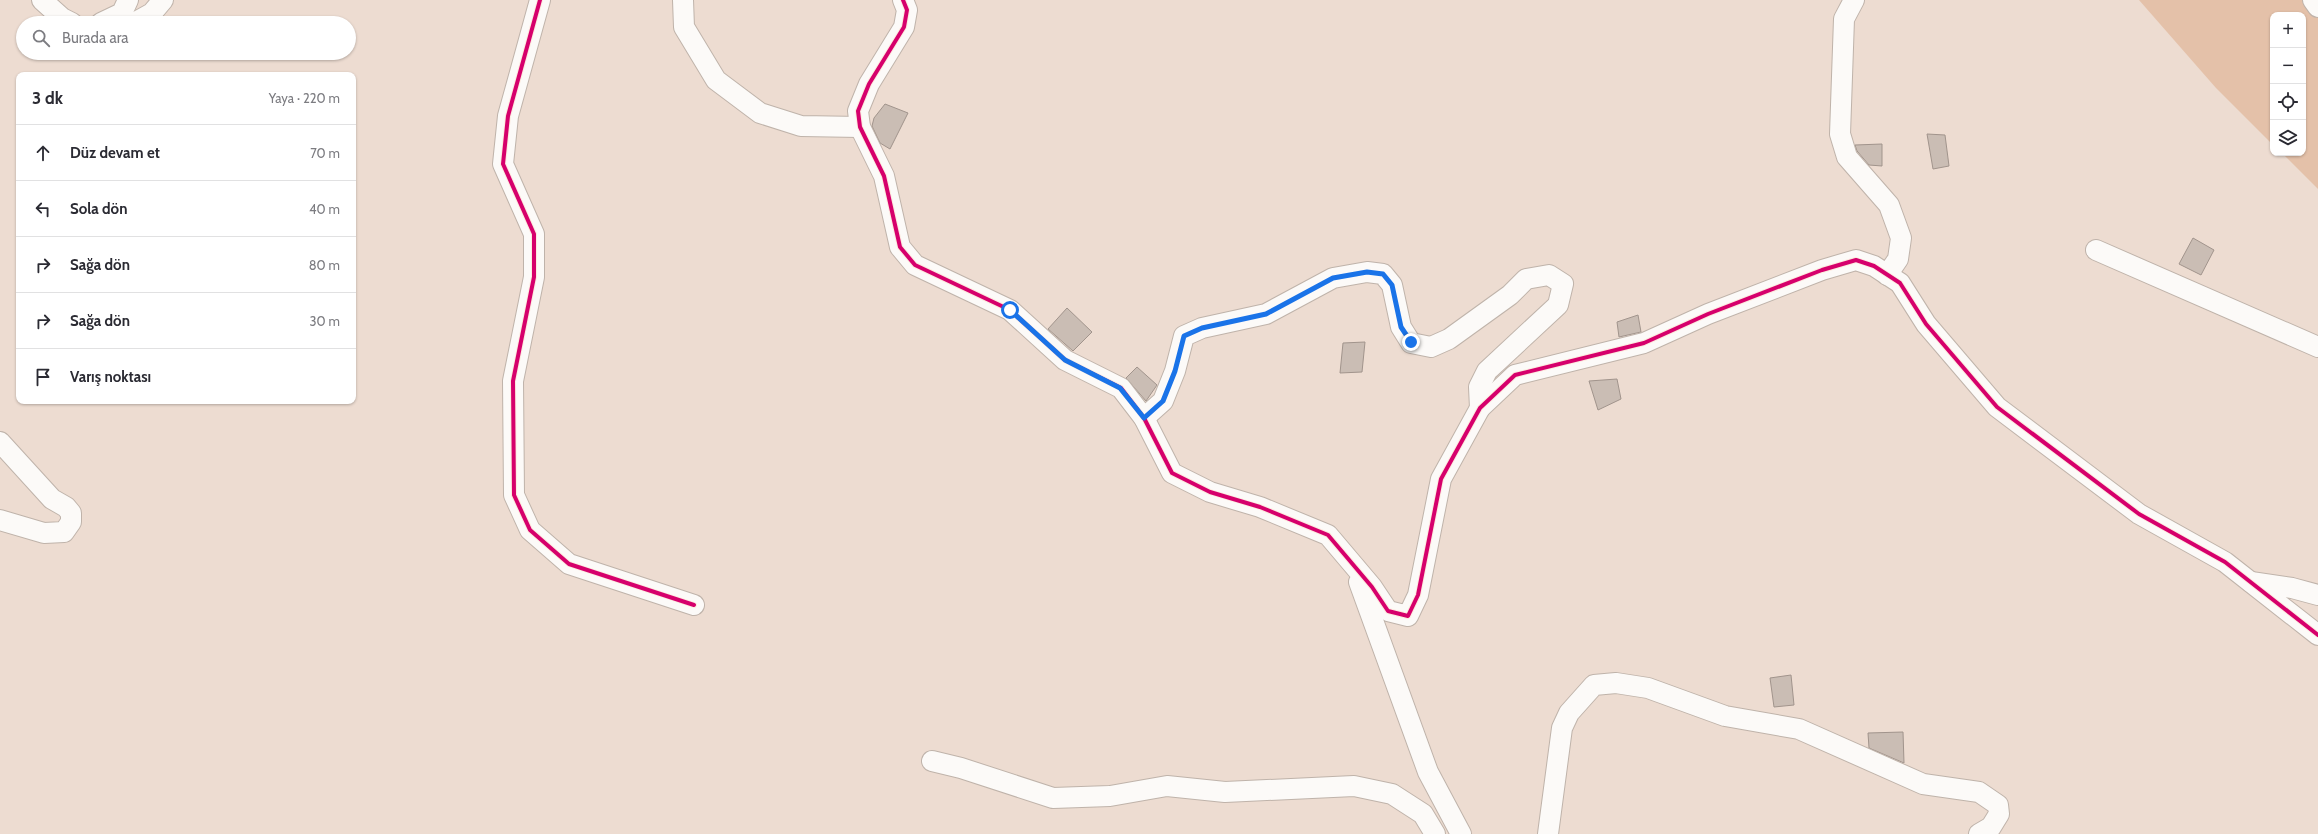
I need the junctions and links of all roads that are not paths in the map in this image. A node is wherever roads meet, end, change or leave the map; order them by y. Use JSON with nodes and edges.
{"nodes":[{"id":1,"x":42,"y":0,"type":"edge"},
{"id":2,"x":128,"y":0,"type":"edge"},
{"id":3,"x":163,"y":0,"type":"edge"},
{"id":4,"x":540,"y":0,"type":"edge"},
{"id":5,"x":683,"y":0,"type":"edge"},
{"id":6,"x":903,"y":0,"type":"edge"},
{"id":7,"x":1854,"y":0,"type":"edge"},
{"id":8,"x":2313,"y":0,"type":"edge"},
{"id":9,"x":2318,"y":7,"type":"edge"},
{"id":10,"x":60,"y":16,"type":"edge"},
{"id":11,"x":116,"y":16,"type":"edge"},
{"id":12,"x":147,"y":16,"type":"edge"},
{"id":13,"x":860,"y":127,"type":"junction"},
{"id":14,"x":2096,"y":250,"type":"dead end"},
{"id":15,"x":1887,"y":275,"type":"junction"},
{"id":16,"x":2318,"y":347,"type":"edge"},
{"id":17,"x":1480,"y":408,"type":"junction"},
{"id":18,"x":1144,"y":418,"type":"junction"},
{"id":19,"x":0,"y":442,"type":"edge"},
{"id":20,"x":0,"y":520,"type":"edge"},
{"id":21,"x":1352,"y":564,"type":"junction"},
{"id":22,"x":2250,"y":582,"type":"junction"},
{"id":23,"x":2318,"y":595,"type":"edge"},
{"id":24,"x":694,"y":605,"type":"dead end"},
{"id":25,"x":2318,"y":635,"type":"edge"},
{"id":26,"x":932,"y":761,"type":"dead end"},
{"id":27,"x":1435,"y":834,"type":"edge"},
{"id":28,"x":1461,"y":834,"type":"edge"},
{"id":29,"x":1548,"y":834,"type":"edge"},
{"id":30,"x":1979,"y":834,"type":"edge"}],
"edges":[{"from":1,"to":10,"type":"street"},
{"from":2,"to":11,"type":"street"},
{"from":3,"to":12,"type":"street"},
{"from":4,"to":24,"type":"street"},
{"from":5,"to":13,"type":"street"},
{"from":6,"to":13,"type":"street"},
{"from":7,"to":15,"type":"street"},
{"from":8,"to":9,"type":"street"},
{"from":13,"to":18,"type":"street"},
{"from":14,"to":16,"type":"street"},
{"from":15,"to":17,"type":"street"},
{"from":15,"to":22,"type":"street"},
{"from":17,"to":18,"type":"street"},
{"from":17,"to":21,"type":"street"},
{"from":18,"to":21,"type":"street"},
{"from":19,"to":20,"type":"street"},
{"from":21,"to":28,"type":"street"},
{"from":22,"to":23,"type":"street"},
{"from":22,"to":25,"type":"street"},
{"from":26,"to":27,"type":"street"},
{"from":29,"to":30,"type":"street"}]}
